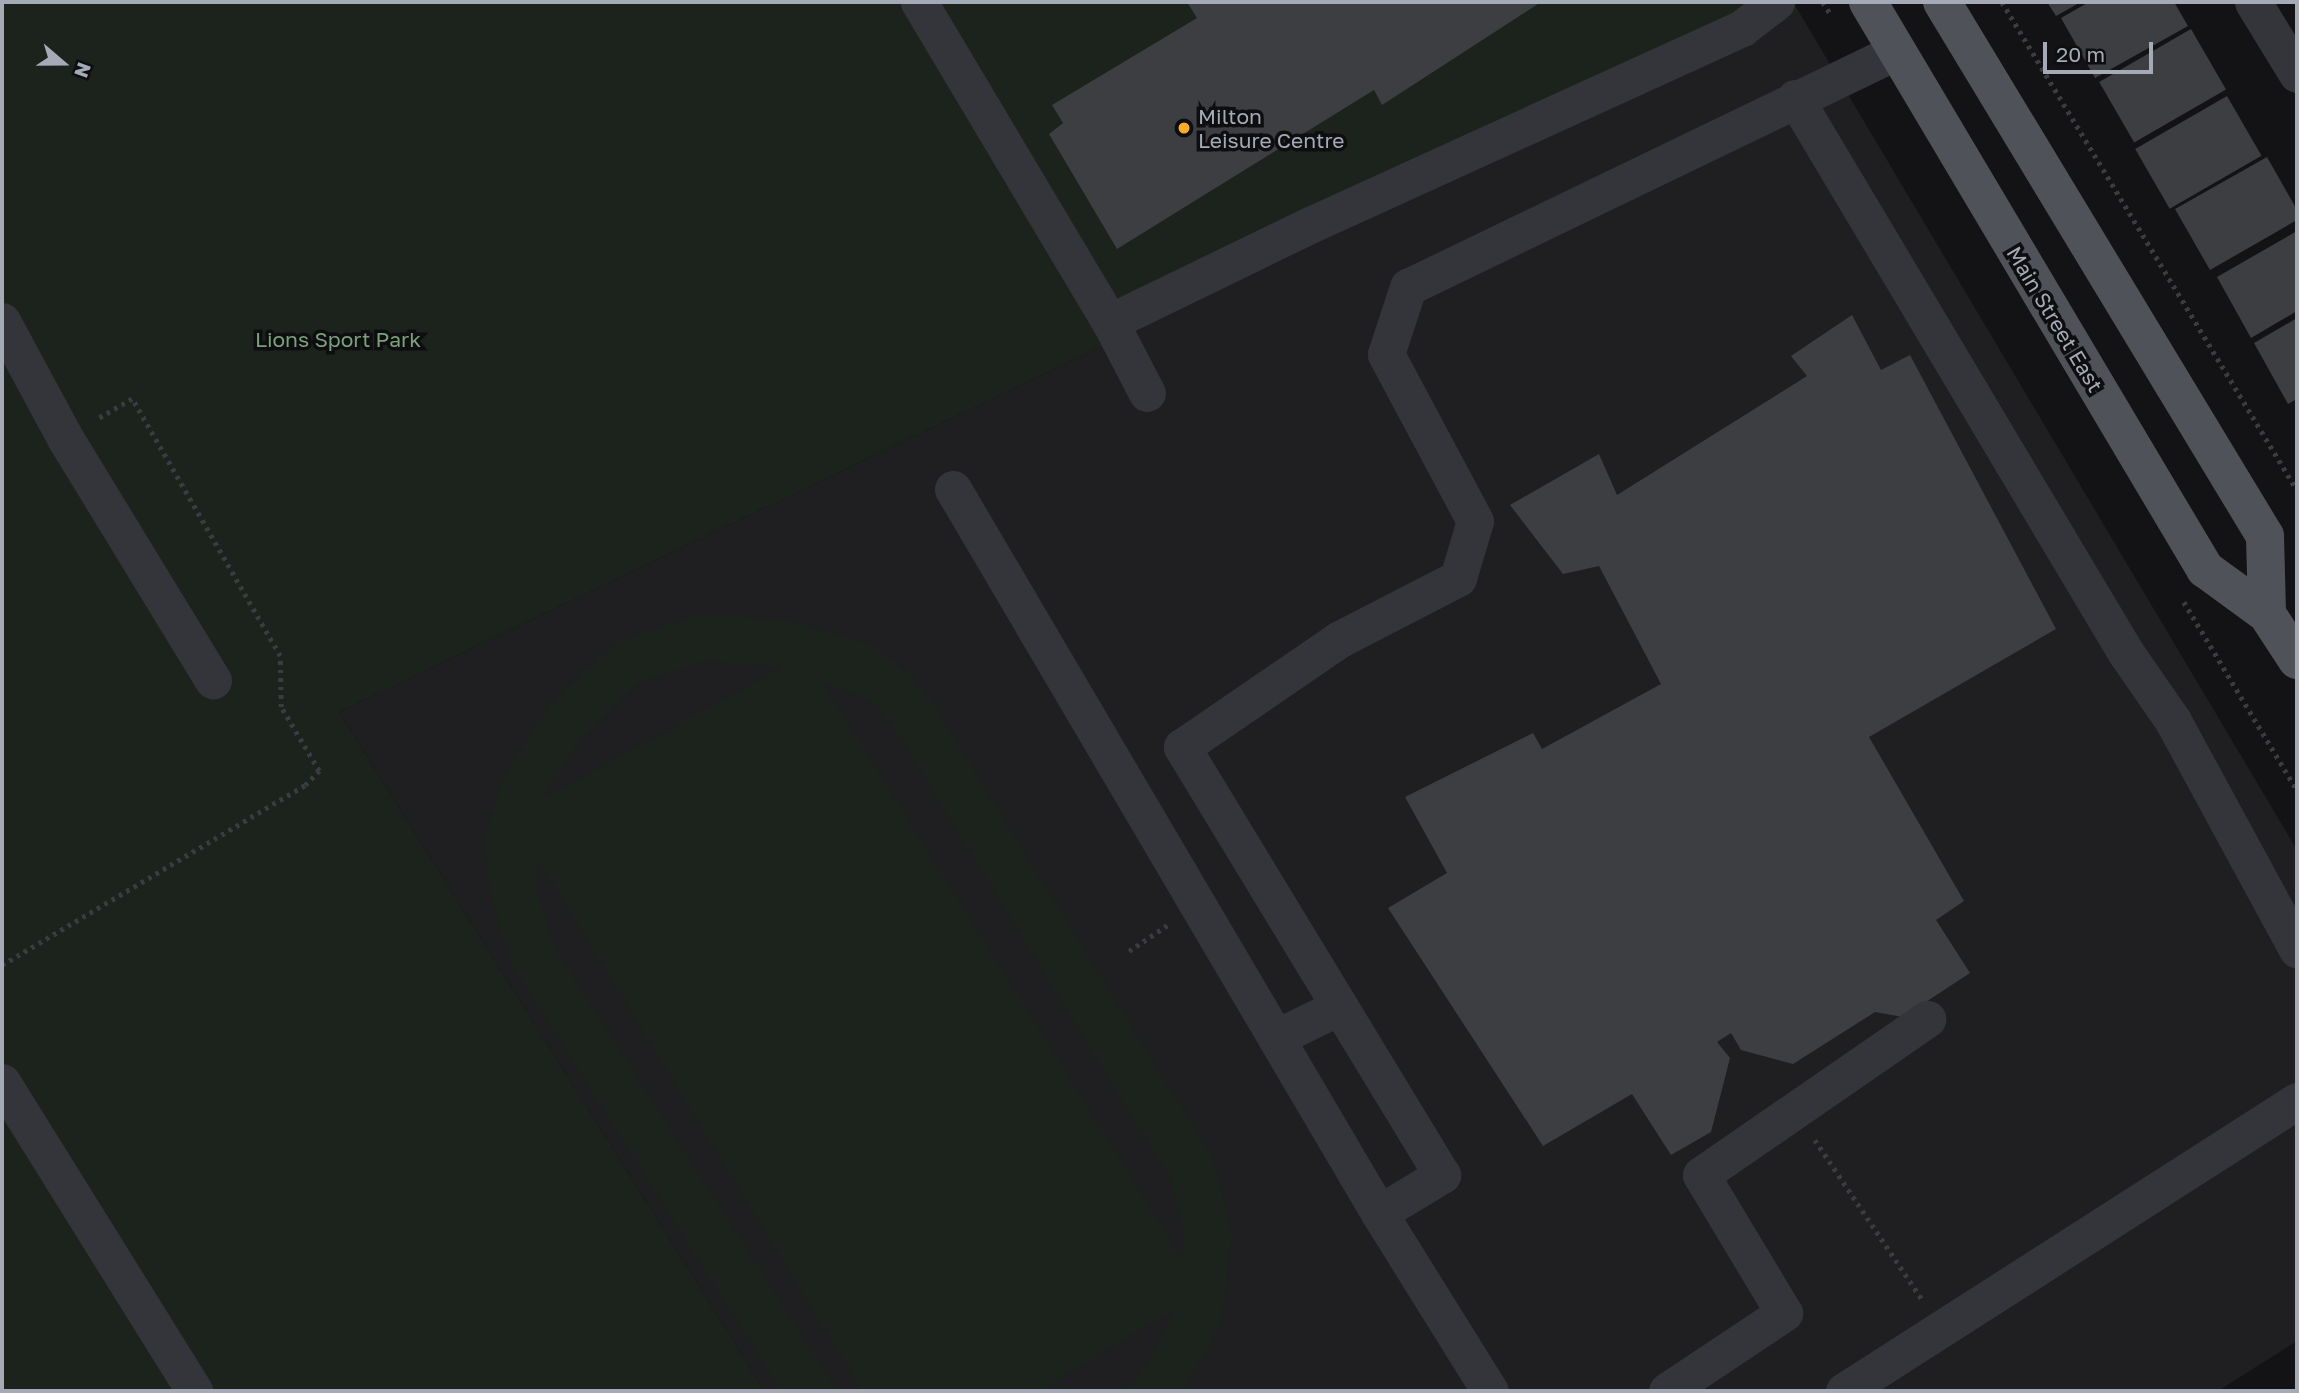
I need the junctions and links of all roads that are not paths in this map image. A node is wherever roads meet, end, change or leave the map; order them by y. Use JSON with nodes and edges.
{"nodes":[{"id":1,"x":919,"y":2,"type":"edge"},
{"id":2,"x":1776,"y":2,"type":"edge"},
{"id":3,"x":1868,"y":2,"type":"edge"},
{"id":4,"x":1942,"y":2,"type":"edge"},
{"id":5,"x":2253,"y":2,"type":"edge"},
{"id":6,"x":2291,"y":50,"type":"edge"},
{"id":7,"x":1895,"y":52,"type":"junction"},
{"id":8,"x":1795,"y":99,"type":"junction"},
{"id":9,"x":2,"y":321,"type":"edge"},
{"id":10,"x":1110,"y":322,"type":"junction"},
{"id":11,"x":1147,"y":393,"type":"dead end"},
{"id":12,"x":953,"y":489,"type":"dead end"},
{"id":13,"x":2267,"y":614,"type":"junction"},
{"id":14,"x":2297,"y":660,"type":"edge"},
{"id":15,"x":213,"y":680,"type":"dead end"},
{"id":16,"x":2297,"y":949,"type":"edge"},
{"id":17,"x":1339,"y":1007,"type":"junction"},
{"id":18,"x":1927,"y":1019,"type":"dead end"},
{"id":19,"x":1277,"y":1037,"type":"junction"},
{"id":20,"x":2,"y":1082,"type":"edge"},
{"id":21,"x":2297,"y":1101,"type":"edge"},
{"id":22,"x":1379,"y":1213,"type":"junction"},
{"id":23,"x":194,"y":1391,"type":"edge"},
{"id":24,"x":1490,"y":1391,"type":"edge"},
{"id":25,"x":1667,"y":1391,"type":"edge"},
{"id":26,"x":1844,"y":1391,"type":"edge"}],
"edges":[{"from":1,"to":10,"type":"street"},
{"from":2,"to":10,"type":"street"},
{"from":3,"to":7,"type":"main road","name":"Main Street East"},
{"from":4,"to":13,"type":"main road"},
{"from":5,"to":6,"type":"street"},
{"from":7,"to":8,"type":"street"},
{"from":7,"to":13,"type":"main road","name":"Main Street East"},
{"from":8,"to":16,"type":"street"},
{"from":8,"to":17,"type":"street"},
{"from":9,"to":15,"type":"street"},
{"from":10,"to":11,"type":"street"},
{"from":12,"to":19,"type":"street"},
{"from":13,"to":14,"type":"main road","name":"Main Street East"},
{"from":17,"to":19,"type":"street"},
{"from":17,"to":22,"type":"street"},
{"from":18,"to":25,"type":"street"},
{"from":19,"to":22,"type":"street"},
{"from":20,"to":23,"type":"street"},
{"from":21,"to":26,"type":"street"},
{"from":22,"to":24,"type":"street"}]}
